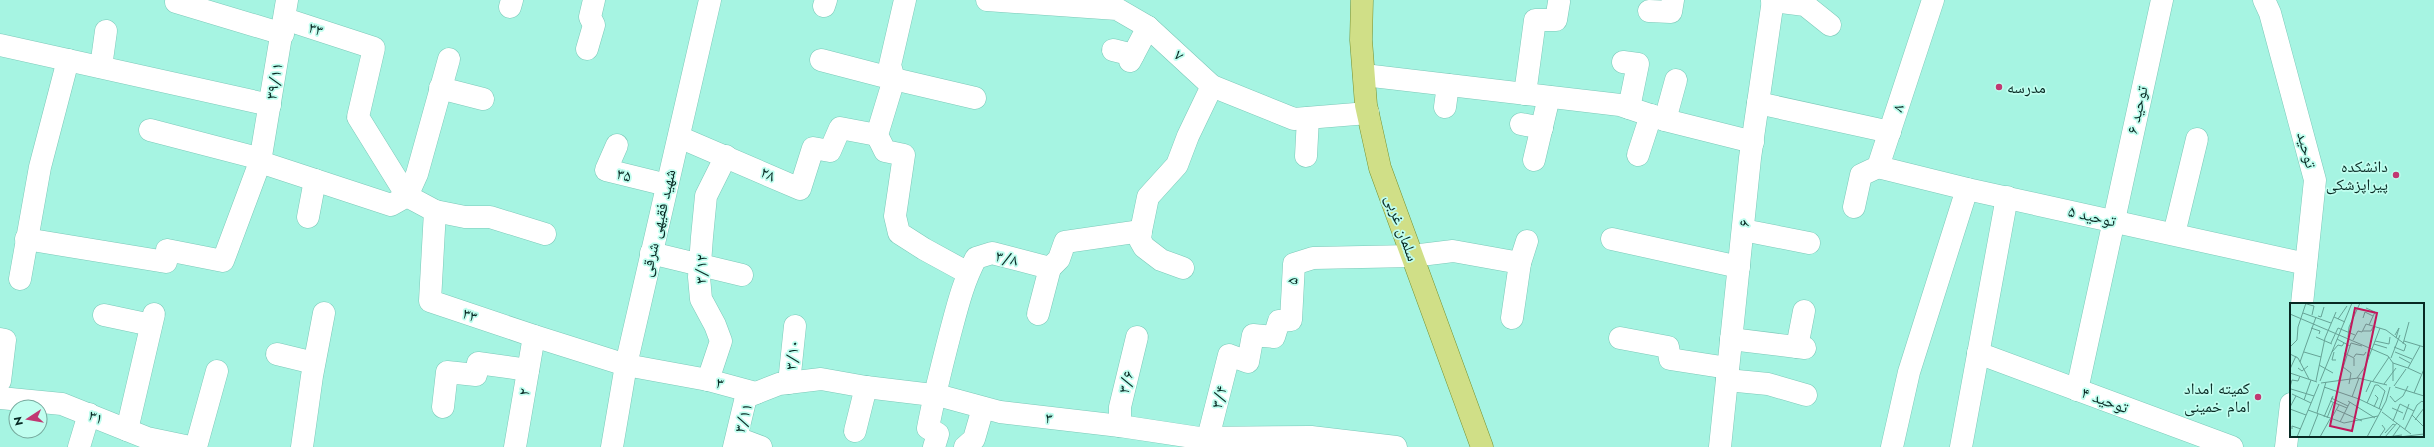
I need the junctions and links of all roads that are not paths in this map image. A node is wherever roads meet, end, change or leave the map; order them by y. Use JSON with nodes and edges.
{"nodes":[{"id":1,"x":594,"y":0,"type":"edge"},
{"id":2,"x":710,"y":0,"type":"edge"},
{"id":3,"x":905,"y":0,"type":"edge"},
{"id":4,"x":987,"y":0,"type":"edge"},
{"id":5,"x":1362,"y":0,"type":"edge"},
{"id":6,"x":1673,"y":0,"type":"edge"},
{"id":7,"x":1772,"y":0,"type":"edge"},
{"id":8,"x":1934,"y":0,"type":"edge"},
{"id":9,"x":2162,"y":0,"type":"edge"},
{"id":10,"x":2264,"y":0,"type":"edge"},
{"id":11,"x":176,"y":2,"type":"dead end"},
{"id":12,"x":1559,"y":2,"type":"dead end"},
{"id":13,"x":1106,"y":4,"type":"edge"},
{"id":14,"x":1649,"y":10,"type":"dead end"},
{"id":15,"x":285,"y":18,"type":"edge"},
{"id":16,"x":1830,"y":25,"type":"dead end"},
{"id":17,"x":1148,"y":27,"type":"junction"},
{"id":18,"x":106,"y":31,"type":"dead end"},
{"id":19,"x":0,"y":45,"type":"edge"},
{"id":20,"x":587,"y":49,"type":"dead end"},
{"id":21,"x":1125,"y":56,"type":"dead end"},
{"id":22,"x":449,"y":59,"type":"dead end"},
{"id":23,"x":68,"y":60,"type":"junction"},
{"id":24,"x":821,"y":60,"type":"dead end"},
{"id":25,"x":1623,"y":62,"type":"dead end"},
{"id":26,"x":101,"y":67,"type":"junction"},
{"id":27,"x":1364,"y":75,"type":"junction"},
{"id":28,"x":894,"y":80,"type":"junction"},
{"id":29,"x":1676,"y":80,"type":"dead end"},
{"id":30,"x":1448,"y":85,"type":"junction"},
{"id":31,"x":1212,"y":86,"type":"junction"},
{"id":32,"x":440,"y":88,"type":"junction"},
{"id":33,"x":1525,"y":94,"type":"junction"},
{"id":34,"x":1549,"y":97,"type":"junction"},
{"id":35,"x":975,"y":98,"type":"dead end"},
{"id":36,"x":483,"y":99,"type":"dead end"},
{"id":37,"x":1758,"y":103,"type":"junction"},
{"id":38,"x":270,"y":105,"type":"junction"},
{"id":39,"x":1444,"y":107,"type":"dead end"},
{"id":40,"x":1629,"y":108,"type":"junction"},
{"id":41,"x":1368,"y":113,"type":"junction"},
{"id":42,"x":1308,"y":118,"type":"junction"},
{"id":43,"x":1658,"y":118,"type":"junction"},
{"id":44,"x":150,"y":130,"type":"dead end"},
{"id":45,"x":1890,"y":132,"type":"junction"},
{"id":46,"x":877,"y":135,"type":"junction"},
{"id":47,"x":679,"y":137,"type":"junction"},
{"id":48,"x":2197,"y":139,"type":"dead end"},
{"id":49,"x":1753,"y":142,"type":"junction"},
{"id":50,"x":617,"y":145,"type":"dead end"},
{"id":51,"x":1638,"y":155,"type":"dead end"},
{"id":52,"x":726,"y":156,"type":"junction"},
{"id":53,"x":1306,"y":156,"type":"dead end"},
{"id":54,"x":1534,"y":160,"type":"dead end"},
{"id":55,"x":260,"y":161,"type":"junction"},
{"id":56,"x":1878,"y":167,"type":"junction"},
{"id":57,"x":315,"y":180,"type":"junction"},
{"id":58,"x":667,"y":185,"type":"junction"},
{"id":59,"x":1966,"y":189,"type":"junction"},
{"id":60,"x":407,"y":196,"type":"junction"},
{"id":61,"x":2007,"y":196,"type":"junction"},
{"id":62,"x":1854,"y":207,"type":"dead end"},
{"id":63,"x":435,"y":211,"type":"junction"},
{"id":64,"x":308,"y":217,"type":"dead end"},
{"id":65,"x":2113,"y":220,"type":"junction"},
{"id":66,"x":1743,"y":230,"type":"junction"},
{"id":67,"x":1141,"y":231,"type":"junction"},
{"id":68,"x":545,"y":234,"type":"dead end"},
{"id":69,"x":2174,"y":234,"type":"junction"},
{"id":70,"x":26,"y":239,"type":"junction"},
{"id":71,"x":1612,"y":239,"type":"dead end"},
{"id":72,"x":1527,"y":241,"type":"dead end"},
{"id":73,"x":1809,"y":243,"type":"dead end"},
{"id":74,"x":651,"y":253,"type":"junction"},
{"id":75,"x":1412,"y":256,"type":"junction"},
{"id":76,"x":1520,"y":263,"type":"junction"},
{"id":77,"x":700,"y":264,"type":"junction"},
{"id":78,"x":2306,"y":264,"type":"junction"},
{"id":79,"x":1739,"y":267,"type":"junction"},
{"id":80,"x":1050,"y":268,"type":"junction"},
{"id":81,"x":1183,"y":268,"type":"dead end"},
{"id":82,"x":968,"y":273,"type":"junction"},
{"id":83,"x":742,"y":275,"type":"dead end"},
{"id":84,"x":20,"y":279,"type":"dead end"},
{"id":85,"x":2302,"y":303,"type":"edge"},
{"id":86,"x":1804,"y":311,"type":"dead end"},
{"id":87,"x":324,"y":312,"type":"dead end"},
{"id":88,"x":104,"y":314,"type":"dead end"},
{"id":89,"x":1038,"y":314,"type":"dead end"},
{"id":90,"x":1512,"y":318,"type":"dead end"},
{"id":91,"x":794,"y":326,"type":"dead end"},
{"id":92,"x":534,"y":336,"type":"junction"},
{"id":93,"x":1137,"y":337,"type":"dead end"},
{"id":94,"x":1620,"y":338,"type":"dead end"},
{"id":95,"x":0,"y":339,"type":"edge"},
{"id":96,"x":1731,"y":339,"type":"junction"},
{"id":97,"x":1978,"y":353,"type":"junction"},
{"id":98,"x":277,"y":354,"type":"dead end"},
{"id":99,"x":1229,"y":355,"type":"joint"},
{"id":100,"x":314,"y":363,"type":"junction"},
{"id":101,"x":626,"y":365,"type":"junction"},
{"id":102,"x":528,"y":370,"type":"junction"},
{"id":103,"x":217,"y":371,"type":"dead end"},
{"id":104,"x":1728,"y":374,"type":"junction"},
{"id":105,"x":708,"y":380,"type":"junction"},
{"id":106,"x":0,"y":381,"type":"edge"},
{"id":107,"x":789,"y":383,"type":"junction"},
{"id":108,"x":866,"y":387,"type":"junction"},
{"id":109,"x":2077,"y":390,"type":"junction"},
{"id":110,"x":756,"y":393,"type":"junction"},
{"id":111,"x":1806,"y":394,"type":"dead end"},
{"id":112,"x":934,"y":395,"type":"junction"},
{"id":113,"x":0,"y":398,"type":"edge"},
{"id":114,"x":443,"y":407,"type":"dead end"},
{"id":115,"x":983,"y":408,"type":"junction"},
{"id":116,"x":2290,"y":413,"type":"edge"},
{"id":117,"x":89,"y":414,"type":"junction"},
{"id":118,"x":1120,"y":426,"type":"junction"},
{"id":119,"x":127,"y":430,"type":"junction"},
{"id":120,"x":855,"y":431,"type":"dead end"},
{"id":121,"x":1202,"y":441,"type":"edge"},
{"id":122,"x":736,"y":442,"type":"edge"},
{"id":123,"x":79,"y":447,"type":"edge"},
{"id":124,"x":190,"y":447,"type":"edge"},
{"id":125,"x":196,"y":447,"type":"edge"},
{"id":126,"x":302,"y":447,"type":"edge"},
{"id":127,"x":515,"y":447,"type":"edge"},
{"id":128,"x":612,"y":447,"type":"edge"},
{"id":129,"x":761,"y":447,"type":"edge"},
{"id":130,"x":934,"y":447,"type":"edge"},
{"id":131,"x":965,"y":447,"type":"edge"},
{"id":132,"x":1396,"y":447,"type":"edge"},
{"id":133,"x":1482,"y":447,"type":"edge"},
{"id":134,"x":1720,"y":447,"type":"edge"},
{"id":135,"x":1892,"y":447,"type":"edge"},
{"id":136,"x":1960,"y":447,"type":"edge"},
{"id":137,"x":2232,"y":447,"type":"edge"},
{"id":138,"x":2286,"y":447,"type":"edge"}],
"edges":[{"from":1,"to":20,"type":"street"},
{"from":2,"to":47,"type":"street","name":"شهید فقیهی شرقی"},
{"from":3,"to":28,"type":"street"},
{"from":4,"to":13,"type":"street","name":"۷"},
{"from":5,"to":27,"type":"main road","name":"سلمان غربی"},
{"from":6,"to":14,"type":"street"},
{"from":7,"to":16,"type":"street"},
{"from":7,"to":37,"type":"street","name":"۶"},
{"from":8,"to":45,"type":"street","name":"۸"},
{"from":9,"to":65,"type":"street","name":"توحید ۶"},
{"from":10,"to":78,"type":"street","name":"توحید"},
{"from":11,"to":15,"type":"street"},
{"from":12,"to":33,"type":"street"},
{"from":13,"to":17,"type":"street","name":"۷"},
{"from":15,"to":38,"type":"street","name":"۳۹/۱۱"},
{"from":15,"to":60,"type":"street","name":"۳۳"},
{"from":17,"to":21,"type":"street"},
{"from":17,"to":31,"type":"street","name":"۷"},
{"from":18,"to":26,"type":"street"},
{"from":19,"to":23,"type":"street"},
{"from":22,"to":32,"type":"street"},
{"from":23,"to":26,"type":"street"},
{"from":23,"to":70,"type":"street"},
{"from":24,"to":28,"type":"street"},
{"from":25,"to":40,"type":"street"},
{"from":26,"to":38,"type":"street"},
{"from":27,"to":30,"type":"street"},
{"from":27,"to":41,"type":"main road","name":"سلمان غربی"},
{"from":28,"to":35,"type":"street"},
{"from":28,"to":46,"type":"street"},
{"from":29,"to":43,"type":"street"},
{"from":30,"to":33,"type":"street"},
{"from":30,"to":39,"type":"street"},
{"from":31,"to":42,"type":"street","name":"۷"},
{"from":31,"to":67,"type":"street"},
{"from":32,"to":36,"type":"street"},
{"from":32,"to":60,"type":"street"},
{"from":33,"to":34,"type":"street"},
{"from":34,"to":40,"type":"street"},
{"from":34,"to":54,"type":"street"},
{"from":37,"to":45,"type":"street"},
{"from":37,"to":49,"type":"street","name":"۶"},
{"from":38,"to":55,"type":"street","name":"۳۹/۱۱"},
{"from":40,"to":43,"type":"street"},
{"from":41,"to":42,"type":"street","name":"۷"},
{"from":41,"to":75,"type":"main road","name":"سلمان غربی"},
{"from":42,"to":53,"type":"street"},
{"from":43,"to":49,"type":"street"},
{"from":43,"to":51,"type":"street"},
{"from":44,"to":55,"type":"street"},
{"from":45,"to":56,"type":"street","name":"۸"},
{"from":46,"to":52,"type":"street","name":"۲۸"},
{"from":46,"to":82,"type":"street"},
{"from":47,"to":52,"type":"street","name":"۲۸"},
{"from":47,"to":58,"type":"street","name":"شهید فقیهی شرقی"},
{"from":48,"to":69,"type":"street"},
{"from":49,"to":66,"type":"street","name":"۶"},
{"from":50,"to":58,"type":"street","name":"۳۵"},
{"from":52,"to":77,"type":"street","name":"۳/۱۲"},
{"from":55,"to":57,"type":"street"},
{"from":55,"to":70,"type":"street","name":"۳۹/۱۱"},
{"from":56,"to":59,"type":"street","name":"توحید ۵"},
{"from":56,"to":62,"type":"street"},
{"from":57,"to":60,"type":"street"},
{"from":57,"to":64,"type":"street"},
{"from":58,"to":74,"type":"street","name":"شهید فقیهی شرقی"},
{"from":59,"to":61,"type":"street","name":"توحید ۵"},
{"from":59,"to":135,"type":"street"},
{"from":60,"to":63,"type":"street"},
{"from":61,"to":65,"type":"street","name":"توحید ۵"},
{"from":61,"to":97,"type":"street"},
{"from":63,"to":68,"type":"street"},
{"from":63,"to":92,"type":"street","name":"۳۳"},
{"from":65,"to":69,"type":"street","name":"توحید ۵"},
{"from":65,"to":109,"type":"street","name":"توحید ۶"},
{"from":66,"to":73,"type":"street"},
{"from":66,"to":79,"type":"street","name":"۶"},
{"from":67,"to":80,"type":"street"},
{"from":67,"to":81,"type":"street"},
{"from":69,"to":78,"type":"street","name":"توحید ۵"},
{"from":70,"to":84,"type":"street"},
{"from":71,"to":79,"type":"street"},
{"from":72,"to":76,"type":"street"},
{"from":74,"to":77,"type":"street"},
{"from":74,"to":101,"type":"street","name":"شهید فقیهی شرقی"},
{"from":75,"to":76,"type":"street"},
{"from":75,"to":99,"type":"street","name":"۵"},
{"from":75,"to":133,"type":"main road","name":"سلمان غربی"},
{"from":76,"to":90,"type":"street"},
{"from":77,"to":83,"type":"street"},
{"from":77,"to":105,"type":"street","name":"۳/۱۲"},
{"from":78,"to":85,"type":"street","name":"توحید"},
{"from":79,"to":96,"type":"street","name":"۶"},
{"from":80,"to":82,"type":"street","name":"۳/۸"},
{"from":80,"to":89,"type":"street"},
{"from":82,"to":112,"type":"street","name":"۳/۸"},
{"from":86,"to":96,"type":"street"},
{"from":87,"to":100,"type":"street"},
{"from":88,"to":119,"type":"street"},
{"from":91,"to":107,"type":"street","name":"۳/۱۰"},
{"from":92,"to":101,"type":"street","name":"۳۳"},
{"from":92,"to":102,"type":"street","name":"۲"},
{"from":93,"to":118,"type":"street","name":"۳/۶"},
{"from":94,"to":104,"type":"street"},
{"from":95,"to":106,"type":"street"},
{"from":96,"to":104,"type":"street","name":"۶"},
{"from":97,"to":109,"type":"street","name":"توحید ۴"},
{"from":97,"to":136,"type":"street"},
{"from":98,"to":100,"type":"street"},
{"from":99,"to":121,"type":"street","name":"۳/۴"},
{"from":100,"to":126,"type":"street"},
{"from":101,"to":105,"type":"street","name":"۳"},
{"from":101,"to":128,"type":"street","name":"شهید فقیهی شرقی"},
{"from":102,"to":114,"type":"street"},
{"from":102,"to":127,"type":"street","name":"۲"},
{"from":103,"to":125,"type":"street"},
{"from":104,"to":111,"type":"street"},
{"from":104,"to":134,"type":"street","name":"۶"},
{"from":105,"to":110,"type":"street","name":"۳"},
{"from":107,"to":108,"type":"street","name":"۳"},
{"from":107,"to":110,"type":"street","name":"۳"},
{"from":108,"to":112,"type":"street","name":"۳"},
{"from":108,"to":120,"type":"street"},
{"from":109,"to":137,"type":"street","name":"توحید ۴"},
{"from":110,"to":122,"type":"street","name":"۳/۱۱"},
{"from":112,"to":115,"type":"street","name":"۳"},
{"from":112,"to":130,"type":"street","name":"۳/۸"},
{"from":113,"to":117,"type":"street","name":"۳۱"},
{"from":115,"to":118,"type":"street","name":"۳"},
{"from":115,"to":131,"type":"street"},
{"from":116,"to":138,"type":"street"},
{"from":117,"to":119,"type":"street","name":"۳۱"},
{"from":117,"to":123,"type":"street"},
{"from":118,"to":121,"type":"street","name":"۳"},
{"from":119,"to":124,"type":"street","name":"۳۱"},
{"from":121,"to":132,"type":"street","name":"۳"},
{"from":122,"to":129,"type":"street"}]}
